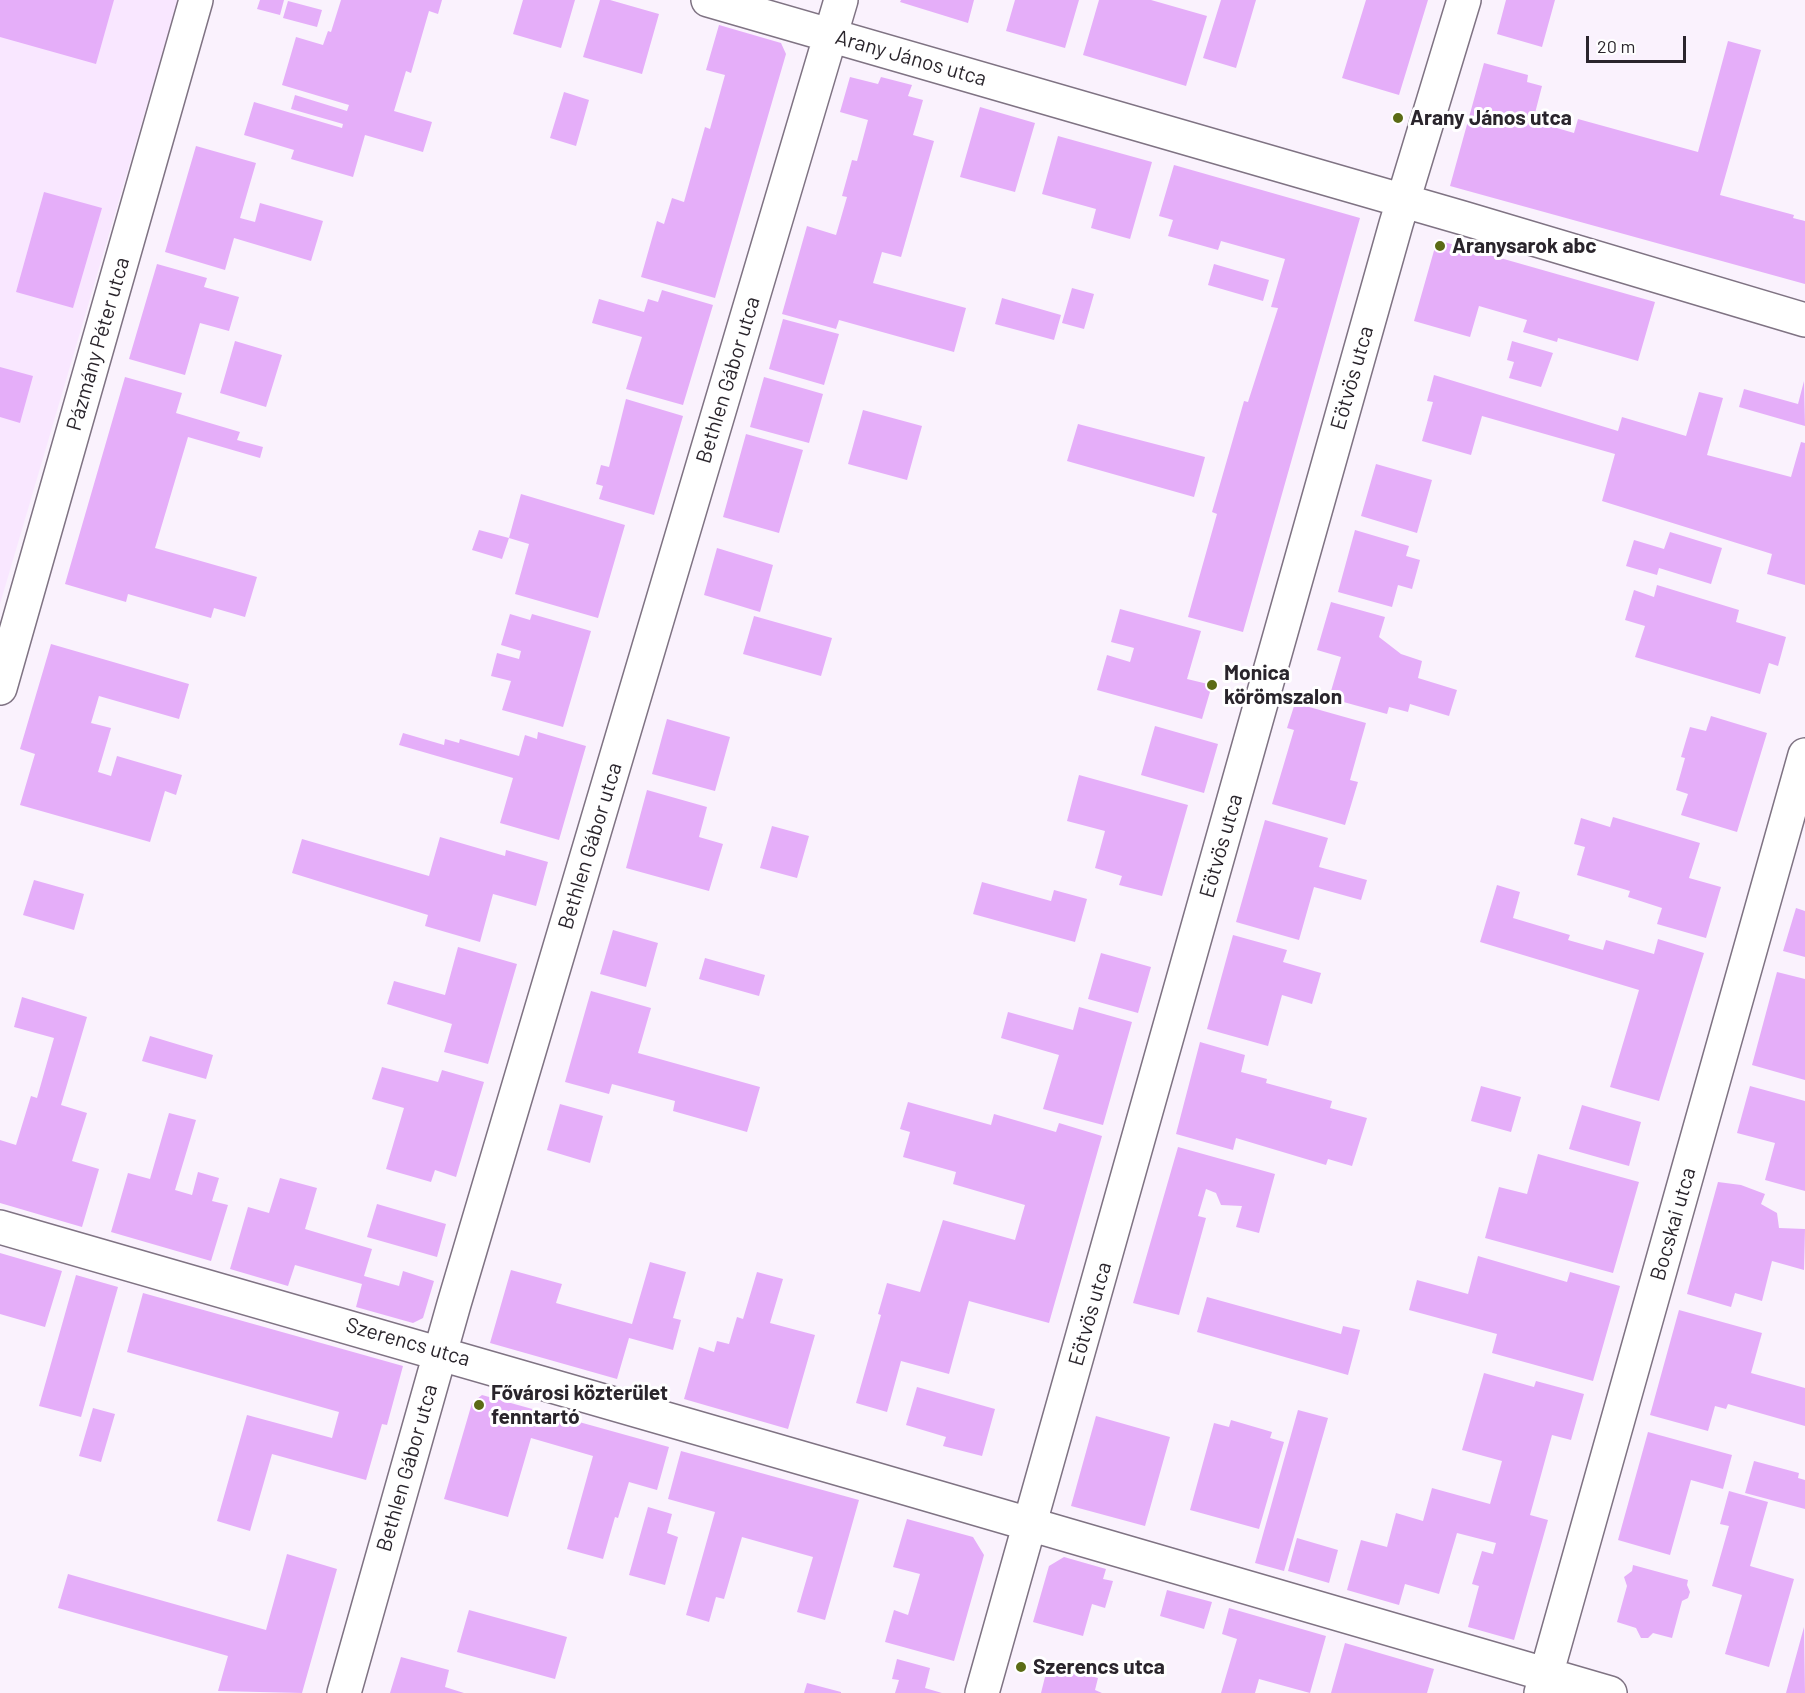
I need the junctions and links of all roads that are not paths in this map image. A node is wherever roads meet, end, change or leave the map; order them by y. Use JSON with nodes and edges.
{"nodes":[{"id":1,"x":196,"y":0,"type":"edge"},
{"id":2,"x":708,"y":0,"type":"edge"},
{"id":3,"x":841,"y":0,"type":"edge"},
{"id":4,"x":1464,"y":0,"type":"edge"},
{"id":5,"x":831,"y":35,"type":"junction"},
{"id":6,"x":1403,"y":201,"type":"junction"},
{"id":7,"x":1805,"y":320,"type":"edge"},
{"id":8,"x":0,"y":688,"type":"edge"},
{"id":9,"x":1805,"y":755,"type":"edge"},
{"id":10,"x":0,"y":1227,"type":"edge"},
{"id":11,"x":440,"y":1351,"type":"junction"},
{"id":12,"x":1030,"y":1526,"type":"junction"},
{"id":13,"x":1544,"y":1684,"type":"edge"},
{"id":14,"x":344,"y":1693,"type":"edge"},
{"id":15,"x":982,"y":1693,"type":"edge"},
{"id":16,"x":1610,"y":1693,"type":"edge"}],
"edges":[{"from":1,"to":8,"type":"street","name":"Pázmány Péter utca"},
{"from":2,"to":5,"type":"street","name":"Arany János utca"},
{"from":3,"to":5,"type":"street","name":"Bethlen Gábor utca"},
{"from":4,"to":6,"type":"street","name":"Eötvös utca"},
{"from":5,"to":6,"type":"street","name":"Arany János utca"},
{"from":5,"to":11,"type":"street","name":"Bethlen Gábor utca"},
{"from":6,"to":7,"type":"street","name":"Arany János utca"},
{"from":6,"to":12,"type":"street","name":"Eötvös utca"},
{"from":9,"to":13,"type":"street","name":"Bocskai utca"},
{"from":10,"to":11,"type":"street","name":"Szerencs utca"},
{"from":11,"to":12,"type":"street","name":"Szerencs utca"},
{"from":11,"to":14,"type":"street","name":"Bethlen Gábor utca"},
{"from":12,"to":13,"type":"street","name":"Szerencs utca"},
{"from":12,"to":15,"type":"street","name":"Eötvös utca"},
{"from":13,"to":16,"type":"street","name":"Szerencs utca"}]}
